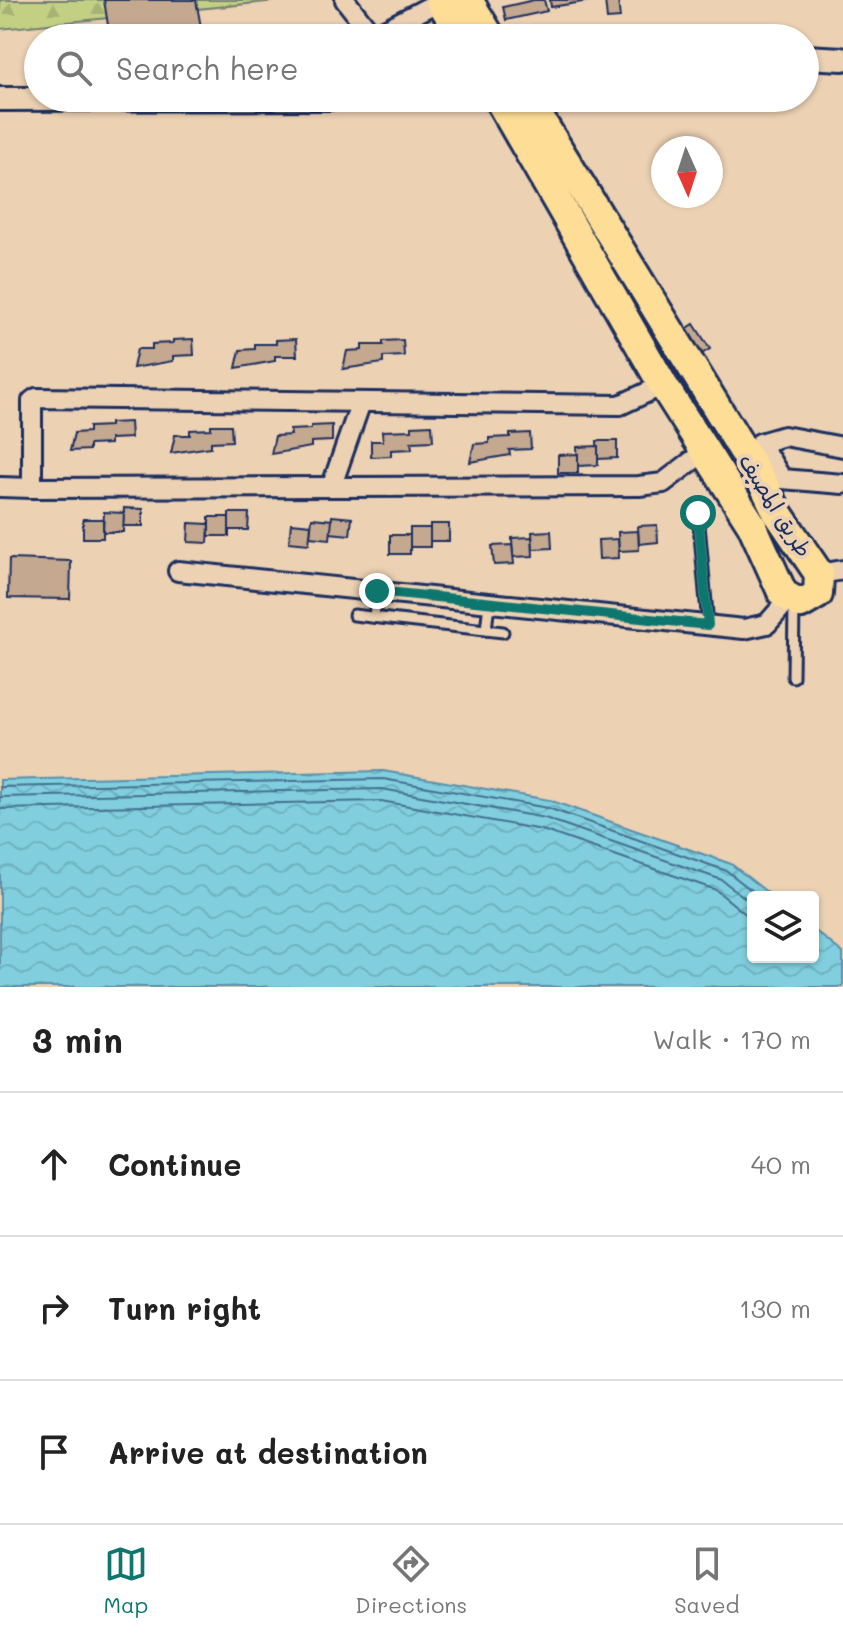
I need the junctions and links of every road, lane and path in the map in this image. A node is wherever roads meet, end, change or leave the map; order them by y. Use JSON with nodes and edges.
{"nodes":[{"id":1,"x":345,"y":0,"type":"edge"},
{"id":2,"x":440,"y":0,"type":"edge"},
{"id":3,"x":468,"y":0,"type":"edge"},
{"id":4,"x":364,"y":24,"type":"edge"},
{"id":5,"x":395,"y":24,"type":"edge"},
{"id":6,"x":455,"y":24,"type":"edge"},
{"id":7,"x":483,"y":24,"type":"edge"},
{"id":8,"x":819,"y":58,"type":"edge"},
{"id":9,"x":843,"y":59,"type":"edge"},
{"id":10,"x":0,"y":99,"type":"edge"},
{"id":11,"x":24,"y":99,"type":"edge"},
{"id":12,"x":506,"y":112,"type":"edge"},
{"id":13,"x":536,"y":112,"type":"edge"},
{"id":14,"x":663,"y":385,"type":"junction"},
{"id":15,"x":361,"y":402,"type":"junction"},
{"id":16,"x":843,"y":447,"type":"edge"},
{"id":17,"x":705,"y":451,"type":"junction"},
{"id":18,"x":763,"y":483,"type":"junction"},
{"id":19,"x":843,"y":484,"type":"edge"},
{"id":20,"x":332,"y":485,"type":"junction"},
{"id":21,"x":0,"y":487,"type":"edge"},
{"id":22,"x":32,"y":488,"type":"junction"},
{"id":23,"x":735,"y":497,"type":"junction"},
{"id":24,"x":777,"y":512,"type":"junction"},
{"id":25,"x":698,"y":513,"type":"dead end"},
{"id":26,"x":752,"y":525,"type":"junction"},
{"id":27,"x":178,"y":571,"type":"dead end"},
{"id":28,"x":831,"y":572,"type":"edge"},
{"id":29,"x":377,"y":591,"type":"junction"},
{"id":30,"x":791,"y":601,"type":"junction"},
{"id":31,"x":489,"y":603,"type":"junction"},
{"id":32,"x":354,"y":615,"type":"dead end"},
{"id":33,"x":374,"y":617,"type":"junction"},
{"id":34,"x":708,"y":625,"type":"junction"},
{"id":35,"x":486,"y":630,"type":"junction"},
{"id":36,"x":503,"y":632,"type":"dead end"},
{"id":37,"x":793,"y":677,"type":"dead end"}],
"edges":[{"from":1,"to":4,"type":"street"},
{"from":2,"to":5,"type":"street"},
{"from":2,"to":6,"type":"main road"},
{"from":3,"to":7,"type":"main road"},
{"from":8,"to":9,"type":"street"},
{"from":10,"to":11,"type":"street"},
{"from":12,"to":14,"type":"main road","name":"طريق المصيف"},
{"from":13,"to":18,"type":"main road","name":"طريق المصيف"},
{"from":14,"to":15,"type":"street"},
{"from":14,"to":17,"type":"main road","name":"طريق المصيف"},
{"from":15,"to":20,"type":"street"},
{"from":15,"to":22,"type":"street"},
{"from":16,"to":19,"type":"street"},
{"from":17,"to":20,"type":"street"},
{"from":17,"to":23,"type":"main road","name":"طريق المصيف"},
{"from":18,"to":23,"type":"main road"},
{"from":18,"to":24,"type":"main road","name":"طريق المصيف"},
{"from":20,"to":22,"type":"street"},
{"from":21,"to":22,"type":"street"},
{"from":23,"to":26,"type":"main road","name":"طريق المصيف"},
{"from":24,"to":26,"type":"main road"},
{"from":24,"to":28,"type":"main road","name":"طريق المصيف"},
{"from":25,"to":34,"type":"lane"},
{"from":26,"to":30,"type":"main road","name":"طريق المصيف"},
{"from":27,"to":29,"type":"street"},
{"from":28,"to":30,"type":"main road","name":"طريق المصيف"},
{"from":29,"to":31,"type":"street"},
{"from":29,"to":33,"type":"lane"},
{"from":30,"to":34,"type":"street"},
{"from":30,"to":37,"type":"lane"},
{"from":31,"to":34,"type":"street"},
{"from":31,"to":35,"type":"lane"},
{"from":32,"to":33,"type":"lane"},
{"from":33,"to":35,"type":"lane"},
{"from":35,"to":36,"type":"lane"}]}
